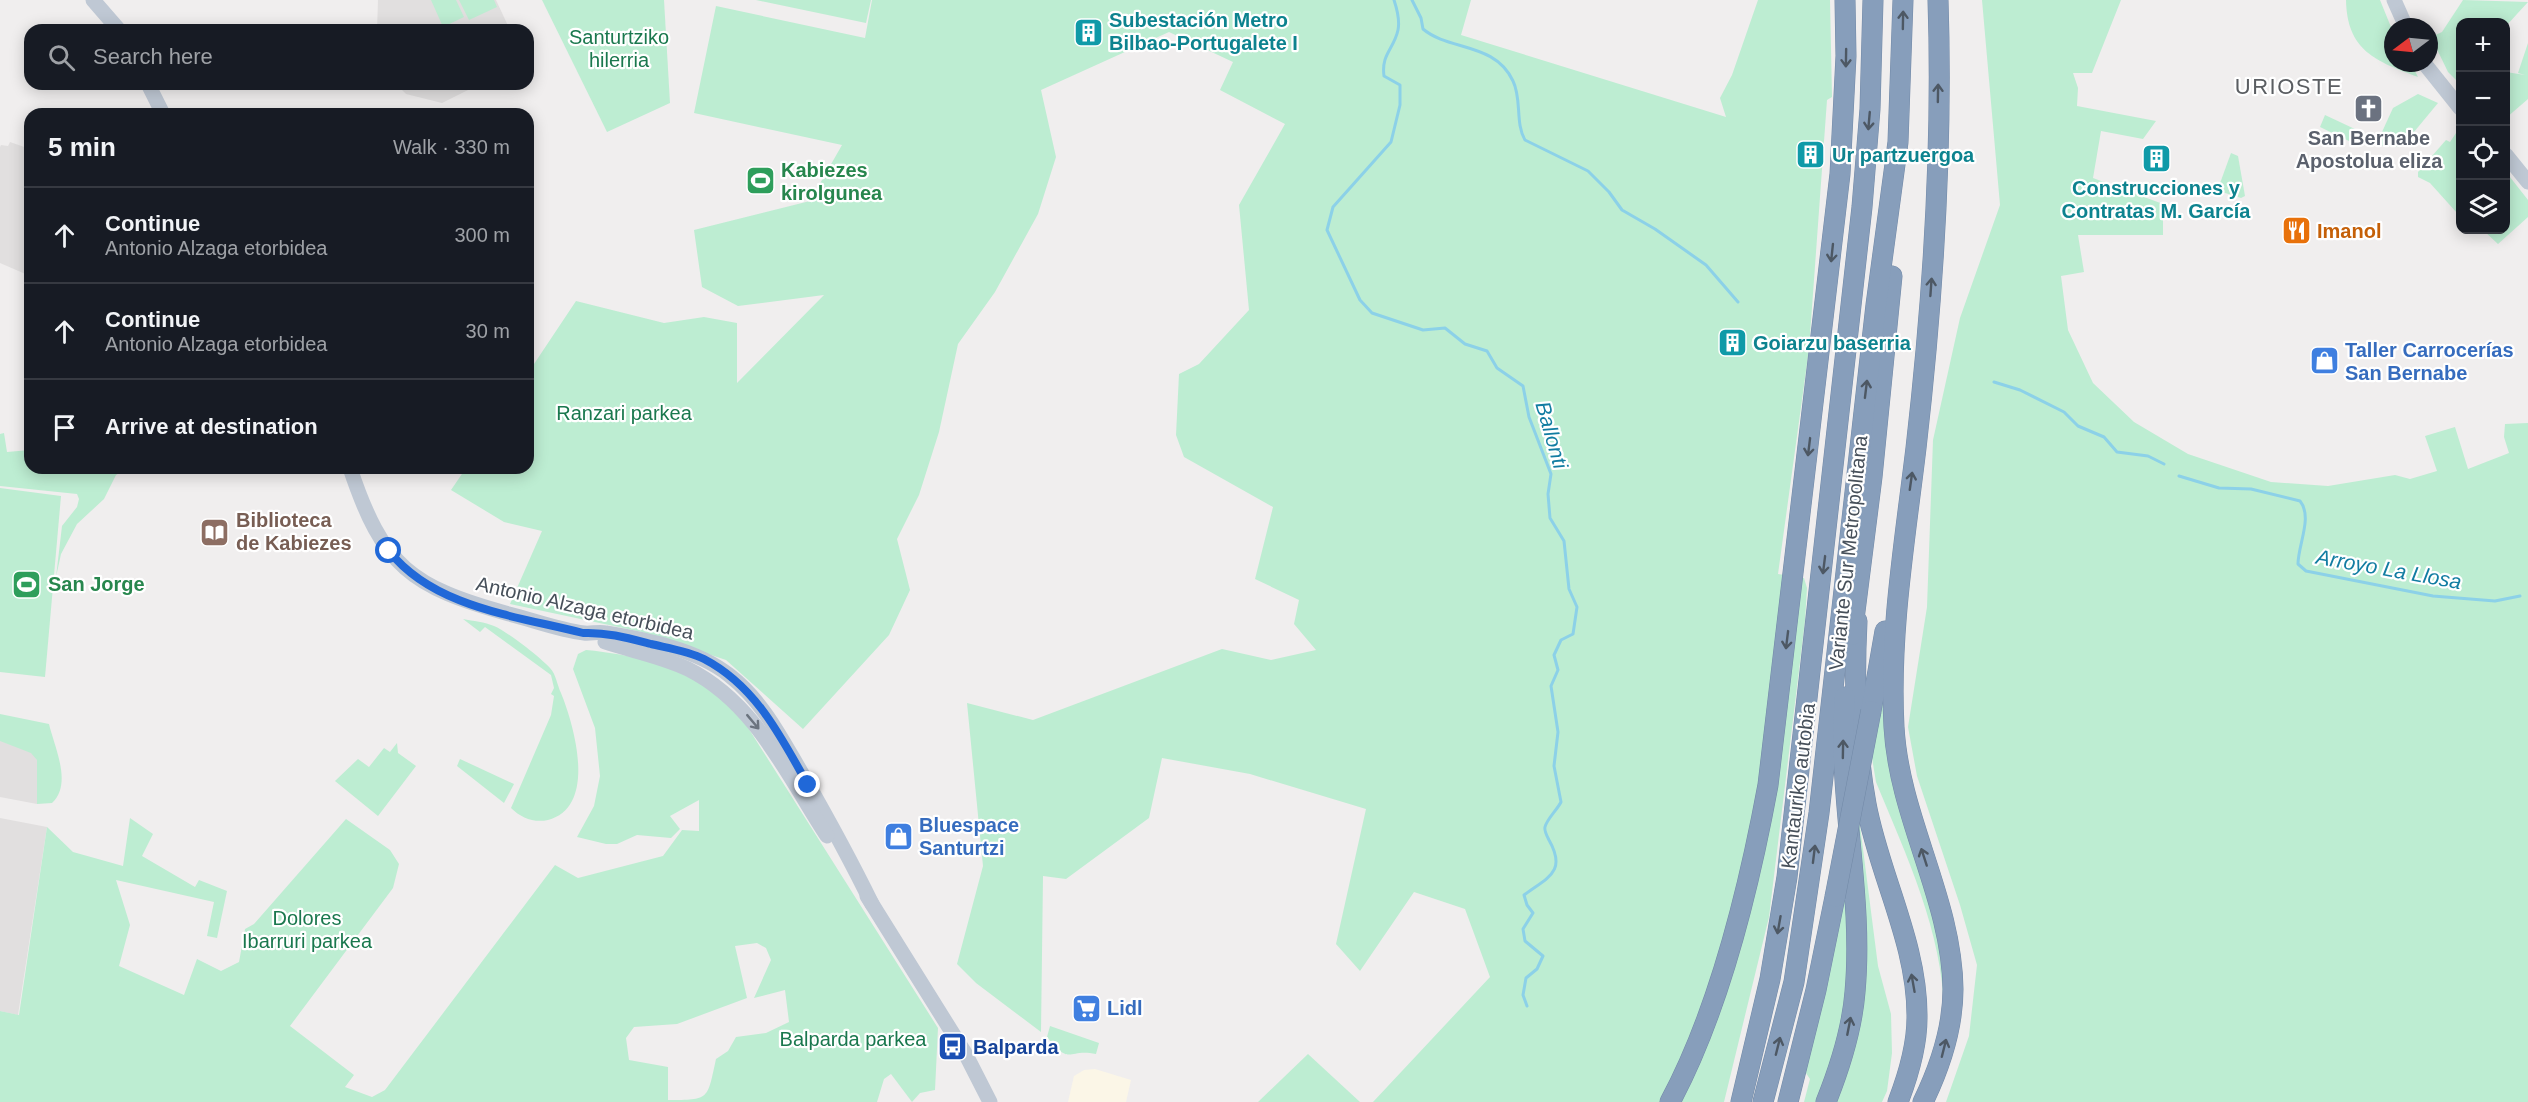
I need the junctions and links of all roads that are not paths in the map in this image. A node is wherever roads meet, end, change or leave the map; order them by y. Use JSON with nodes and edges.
{"nodes":[{"id":1,"x":93,"y":0,"type":"edge"},
{"id":2,"x":1845,"y":0,"type":"edge"},
{"id":3,"x":1873,"y":0,"type":"edge"},
{"id":4,"x":1903,"y":0,"type":"edge"},
{"id":5,"x":1938,"y":0,"type":"edge"},
{"id":6,"x":2394,"y":0,"type":"edge"},
{"id":7,"x":2402,"y":18,"type":"edge"},
{"id":8,"x":114,"y":24,"type":"edge"},
{"id":9,"x":2431,"y":72,"type":"edge"},
{"id":10,"x":151,"y":90,"type":"edge"},
{"id":11,"x":2456,"y":103,"type":"edge"},
{"id":12,"x":160,"y":108,"type":"edge"},
{"id":13,"x":1898,"y":142,"type":"junction"},
{"id":14,"x":2510,"y":160,"type":"edge"},
{"id":15,"x":2528,"y":182,"type":"edge"},
{"id":16,"x":352,"y":475,"type":"edge"},
{"id":17,"x":1904,"y":539,"type":"junction"},
{"id":18,"x":1860,"y":580,"type":"junction"},
{"id":19,"x":590,"y":636,"type":"junction"},
{"id":20,"x":872,"y":904,"type":"junction"},
{"id":21,"x":990,"y":1102,"type":"edge"},
{"id":22,"x":1670,"y":1102,"type":"edge"},
{"id":23,"x":1741,"y":1102,"type":"edge"},
{"id":24,"x":1763,"y":1102,"type":"edge"},
{"id":25,"x":1788,"y":1102,"type":"edge"},
{"id":26,"x":1826,"y":1102,"type":"edge"},
{"id":27,"x":1898,"y":1102,"type":"edge"},
{"id":28,"x":1923,"y":1102,"type":"edge"}],
"edges":[{"from":1,"to":8,"type":"street"},
{"from":2,"to":22,"type":"highway","one_way":true},
{"from":3,"to":23,"type":"highway","name":"Kantauriko autobia","one_way":true},
{"from":13,"to":4,"type":"highway","name":"Variante Sur Metropolitana","one_way":true},
{"from":17,"to":5,"type":"highway","one_way":true},
{"from":6,"to":7,"type":"street"},
{"from":9,"to":11,"type":"street"},
{"from":10,"to":12,"type":"street"},
{"from":13,"to":18,"type":"highway"},
{"from":24,"to":13,"type":"highway","name":"Variante Sur Metropolitana","one_way":true},
{"from":14,"to":15,"type":"street"},
{"from":16,"to":19,"type":"street","name":"Antonio Alzaga etorbidea"},
{"from":17,"to":25,"type":"highway","bridge":true},
{"from":28,"to":17,"type":"highway","one_way":true},
{"from":26,"to":18,"type":"highway","one_way":true},
{"from":27,"to":18,"type":"highway","one_way":true},
{"from":19,"to":20,"type":"street","name":"Antonio Alzaga etorbidea","one_way":true},
{"from":19,"to":20,"type":"street","name":"Antonio Alzaga etorbidea"},
{"from":20,"to":21,"type":"street","name":"Antonio Alzaga etorbidea"}]}
